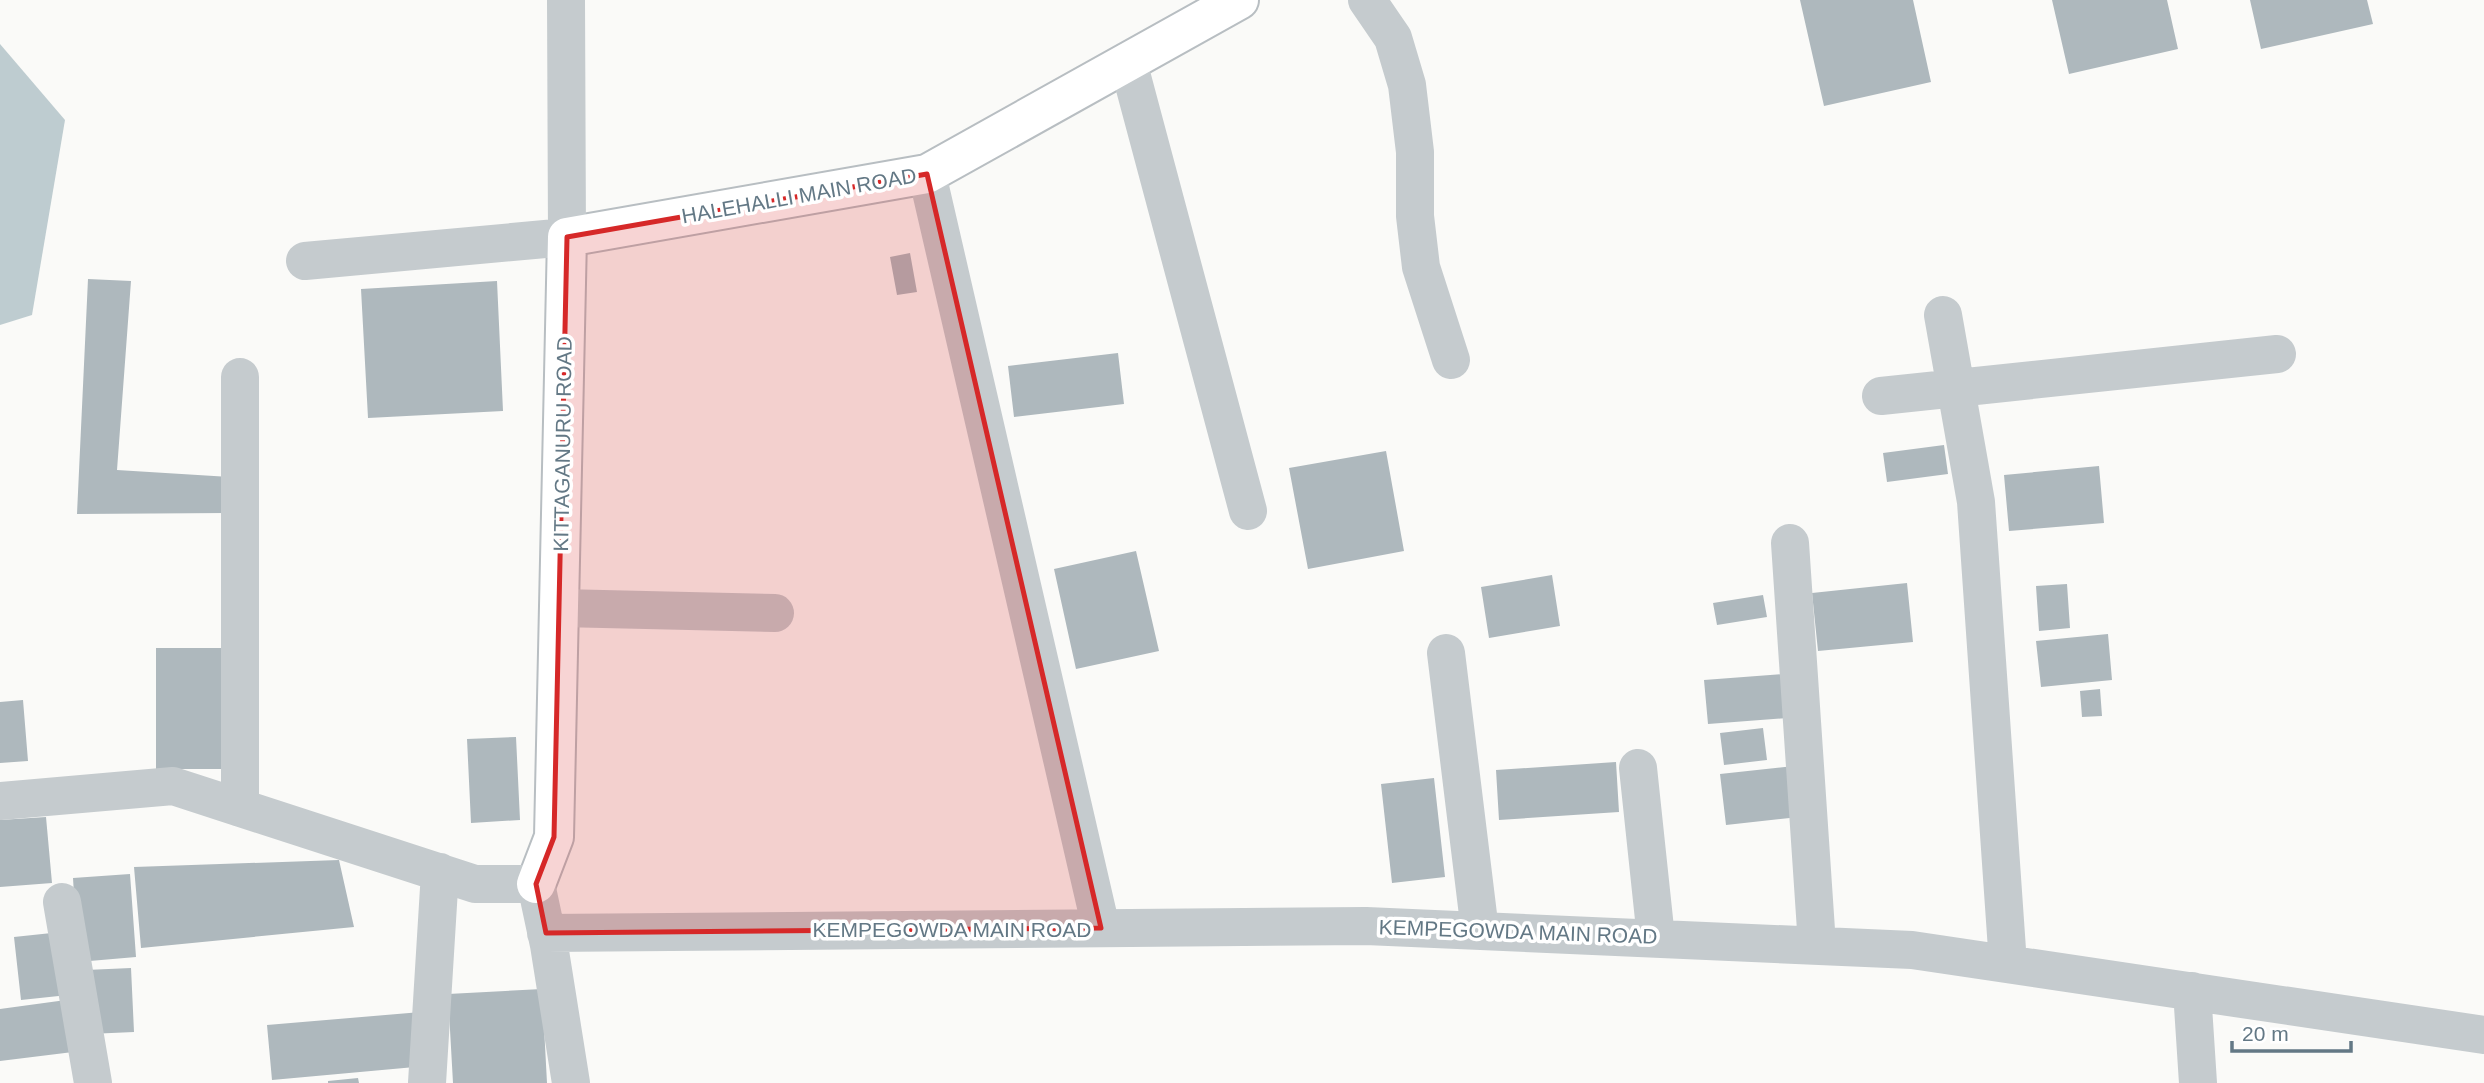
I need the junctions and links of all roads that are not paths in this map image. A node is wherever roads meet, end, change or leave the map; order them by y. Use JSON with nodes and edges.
{"nodes":[{"id":1,"x":566,"y":0,"type":"edge"},
{"id":2,"x":1239,"y":0,"type":"edge"},
{"id":3,"x":1367,"y":0,"type":"edge"},
{"id":4,"x":1128,"y":62,"type":"junction"},
{"id":5,"x":927,"y":174,"type":"junction"},
{"id":6,"x":567,"y":237,"type":"junction"},
{"id":7,"x":304,"y":261,"type":"dead end"},
{"id":8,"x":1943,"y":315,"type":"dead end"},
{"id":9,"x":2277,"y":354,"type":"dead end"},
{"id":10,"x":1451,"y":360,"type":"dead end"},
{"id":11,"x":240,"y":377,"type":"dead end"},
{"id":12,"x":1956,"y":389,"type":"junction"},
{"id":13,"x":1881,"y":396,"type":"dead end"},
{"id":14,"x":1248,"y":511,"type":"dead end"},
{"id":15,"x":1790,"y":543,"type":"dead end"},
{"id":16,"x":559,"y":608,"type":"junction"},
{"id":17,"x":775,"y":613,"type":"dead end"},
{"id":18,"x":1446,"y":653,"type":"dead end"},
{"id":19,"x":1638,"y":768,"type":"dead end"},
{"id":20,"x":0,"y":801,"type":"edge"},
{"id":21,"x":240,"y":808,"type":"junction"},
{"id":22,"x":440,"y":872,"type":"junction"},
{"id":23,"x":536,"y":884,"type":"junction"},
{"id":24,"x":62,"y":902,"type":"dead end"},
{"id":25,"x":1101,"y":929,"type":"junction"},
{"id":26,"x":1480,"y":931,"type":"junction"},
{"id":27,"x":546,"y":933,"type":"junction"},
{"id":28,"x":1656,"y":938,"type":"junction"},
{"id":29,"x":1817,"y":945,"type":"junction"},
{"id":30,"x":2008,"y":964,"type":"junction"},
{"id":31,"x":2192,"y":991,"type":"junction"},
{"id":32,"x":2484,"y":1035,"type":"edge"},
{"id":33,"x":93,"y":1083,"type":"edge"},
{"id":34,"x":427,"y":1083,"type":"edge"},
{"id":35,"x":571,"y":1083,"type":"edge"},
{"id":36,"x":2198,"y":1083,"type":"edge"}],
"edges":[{"from":1,"to":6,"type":"street","name":"KITTAGANURU ROAD"},
{"from":2,"to":4,"type":"main road","name":"HALEHALLI MAIN ROAD"},
{"from":3,"to":10,"type":"street"},
{"from":4,"to":5,"type":"main road","name":"HALEHALLI MAIN ROAD"},
{"from":4,"to":14,"type":"street"},
{"from":5,"to":6,"type":"main road","name":"HALEHALLI MAIN ROAD"},
{"from":5,"to":25,"type":"street"},
{"from":6,"to":7,"type":"street"},
{"from":6,"to":16,"type":"main road","name":"KITTAGANURU ROAD"},
{"from":8,"to":12,"type":"street"},
{"from":9,"to":12,"type":"street"},
{"from":11,"to":21,"type":"street"},
{"from":12,"to":13,"type":"street"},
{"from":12,"to":30,"type":"street"},
{"from":15,"to":29,"type":"street"},
{"from":16,"to":17,"type":"street"},
{"from":16,"to":23,"type":"main road","name":"KITTAGANURU ROAD"},
{"from":18,"to":26,"type":"street"},
{"from":19,"to":28,"type":"street"},
{"from":20,"to":21,"type":"street"},
{"from":21,"to":22,"type":"street"},
{"from":22,"to":23,"type":"street"},
{"from":22,"to":34,"type":"street"},
{"from":23,"to":27,"type":"street"},
{"from":24,"to":33,"type":"street"},
{"from":25,"to":26,"type":"street","name":"KEMPEGOWDA MAIN ROAD"},
{"from":25,"to":27,"type":"street","name":"KEMPEGOWDA MAIN ROAD"},
{"from":26,"to":28,"type":"street","name":"KEMPEGOWDA MAIN ROAD"},
{"from":27,"to":35,"type":"street"},
{"from":28,"to":29,"type":"street","name":"KEMPEGOWDA MAIN ROAD"},
{"from":29,"to":30,"type":"street","name":"KEMPEGOWDA MAIN ROAD"},
{"from":30,"to":31,"type":"street","name":"KEMPEGOWDA MAIN ROAD"},
{"from":31,"to":32,"type":"street","name":"KEMPEGOWDA MAIN ROAD"},
{"from":31,"to":36,"type":"street"}]}
